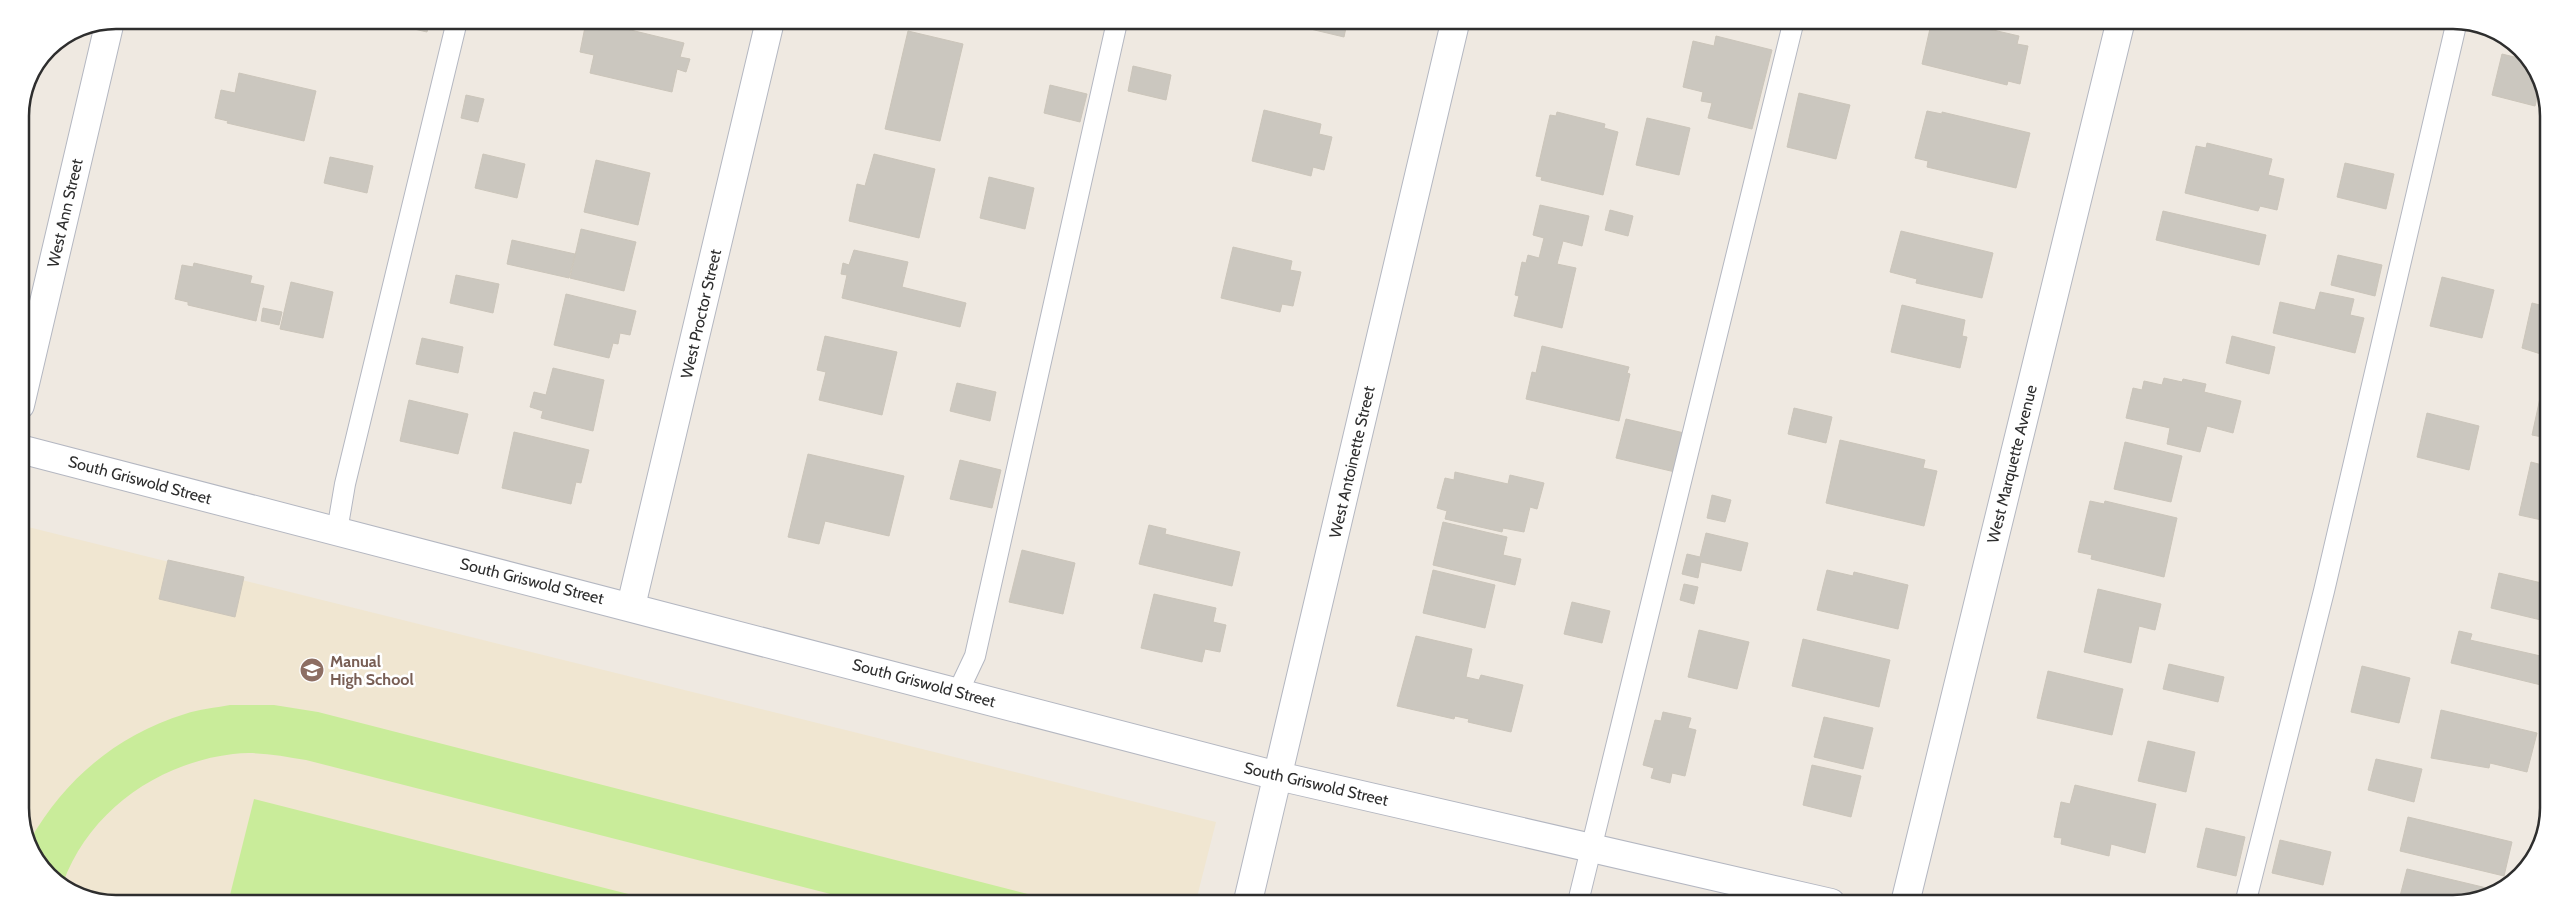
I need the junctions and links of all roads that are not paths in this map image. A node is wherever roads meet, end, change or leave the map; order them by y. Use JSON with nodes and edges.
{"nodes":[{"id":1,"x":108,"y":29,"type":"edge"},
{"id":2,"x":455,"y":29,"type":"edge"},
{"id":3,"x":768,"y":29,"type":"edge"},
{"id":4,"x":1115,"y":29,"type":"edge"},
{"id":5,"x":1454,"y":29,"type":"edge"},
{"id":6,"x":1793,"y":29,"type":"edge"},
{"id":7,"x":2119,"y":29,"type":"edge"},
{"id":8,"x":2455,"y":29,"type":"edge"},
{"id":9,"x":29,"y":368,"type":"edge"},
{"id":10,"x":29,"y":451,"type":"edge"},
{"id":11,"x":337,"y":530,"type":"junction"},
{"id":12,"x":632,"y":606,"type":"junction"},
{"id":13,"x":958,"y":692,"type":"junction"},
{"id":14,"x":1278,"y":776,"type":"junction"},
{"id":15,"x":1592,"y":848,"type":"junction"},
{"id":16,"x":1250,"y":895,"type":"edge"},
{"id":17,"x":1580,"y":895,"type":"edge"},
{"id":18,"x":1796,"y":895,"type":"edge"},
{"id":19,"x":1906,"y":895,"type":"edge"},
{"id":20,"x":2247,"y":895,"type":"edge"}],
"edges":[{"from":1,"to":9,"type":"street","name":"West Ann Street"},
{"from":2,"to":11,"type":"lane"},
{"from":3,"to":12,"type":"street","name":"West Proctor Street"},
{"from":4,"to":13,"type":"lane"},
{"from":5,"to":14,"type":"street","name":"West Antoinette Street"},
{"from":6,"to":15,"type":"lane"},
{"from":7,"to":19,"type":"street","name":"West Marquette Avenue"},
{"from":8,"to":20,"type":"lane"},
{"from":10,"to":11,"type":"street","name":"South Griswold Street"},
{"from":11,"to":12,"type":"street","name":"South Griswold Street"},
{"from":12,"to":13,"type":"street","name":"South Griswold Street"},
{"from":13,"to":14,"type":"street","name":"South Griswold Street"},
{"from":14,"to":15,"type":"street","name":"South Griswold Street"},
{"from":14,"to":16,"type":"street","name":"West Antoinette Street"},
{"from":15,"to":17,"type":"lane"},
{"from":15,"to":18,"type":"street","name":"South Griswold Street"}]}
